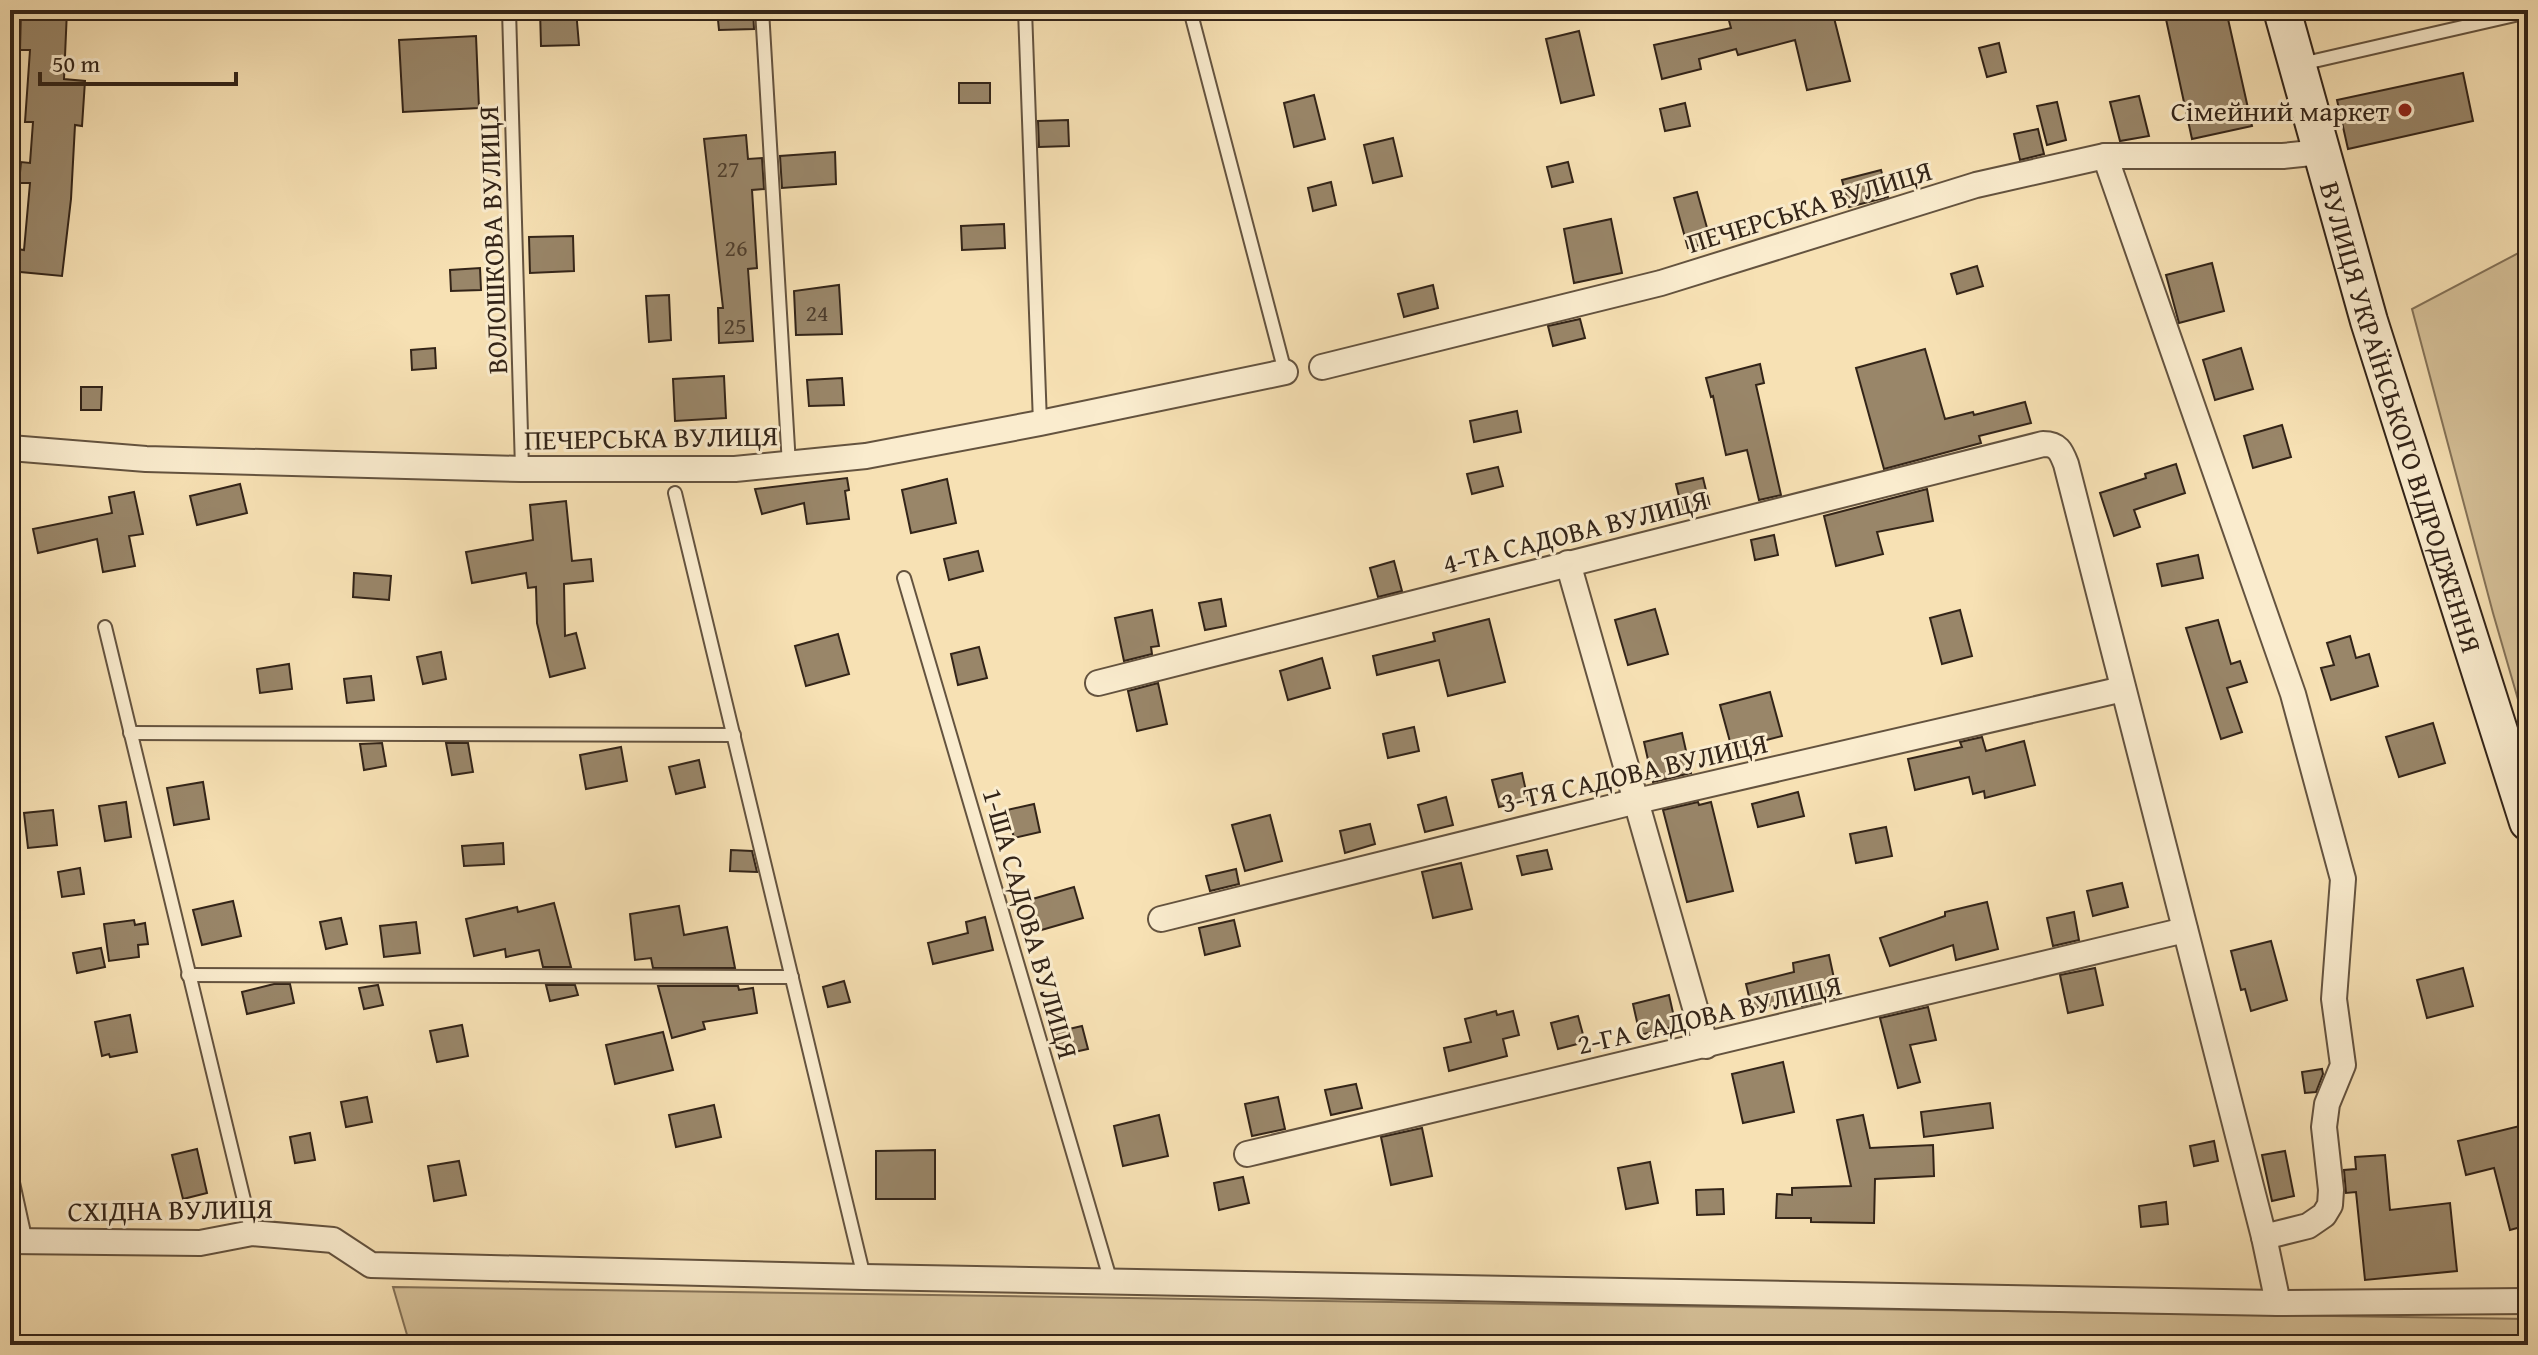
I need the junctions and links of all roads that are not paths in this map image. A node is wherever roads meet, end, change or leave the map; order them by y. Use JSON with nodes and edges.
{"nodes":[{"id":1,"x":509,"y":10,"type":"edge"},
{"id":2,"x":762,"y":10,"type":"edge"},
{"id":3,"x":1025,"y":10,"type":"edge"},
{"id":4,"x":1190,"y":10,"type":"edge"},
{"id":5,"x":2282,"y":10,"type":"edge"},
{"id":6,"x":2525,"y":12,"type":"edge"},
{"id":7,"x":2528,"y":28,"type":"edge"},
{"id":8,"x":2298,"y":65,"type":"junction"},
{"id":9,"x":2321,"y":152,"type":"junction"},
{"id":10,"x":2105,"y":156,"type":"junction"},
{"id":11,"x":1322,"y":367,"type":"dead end"},
{"id":12,"x":1285,"y":372,"type":"joint"},
{"id":13,"x":1040,"y":423,"type":"junction"},
{"id":14,"x":10,"y":448,"type":"edge"},
{"id":15,"x":789,"y":465,"type":"junction"},
{"id":16,"x":522,"y":469,"type":"junction"},
{"id":17,"x":675,"y":493,"type":"dead end"},
{"id":18,"x":1568,"y":563,"type":"junction"},
{"id":19,"x":904,"y":578,"type":"dead end"},
{"id":20,"x":105,"y":627,"type":"dead end"},
{"id":21,"x":1098,"y":683,"type":"dead end"},
{"id":22,"x":2123,"y":689,"type":"junction"},
{"id":23,"x":130,"y":733,"type":"junction"},
{"id":24,"x":734,"y":735,"type":"junction"},
{"id":25,"x":1637,"y":801,"type":"junction"},
{"id":26,"x":2528,"y":822,"type":"edge"},
{"id":27,"x":1161,"y":919,"type":"dead end"},
{"id":28,"x":2185,"y":930,"type":"junction"},
{"id":29,"x":188,"y":975,"type":"junction"},
{"id":30,"x":792,"y":977,"type":"junction"},
{"id":31,"x":1706,"y":1046,"type":"junction"},
{"id":32,"x":1247,"y":1154,"type":"dead end"},
{"id":33,"x":10,"y":1169,"type":"edge"},
{"id":34,"x":252,"y":1233,"type":"junction"},
{"id":35,"x":2264,"y":1237,"type":"junction"},
{"id":36,"x":18,"y":1241,"type":"edge"},
{"id":37,"x":864,"y":1277,"type":"junction"},
{"id":38,"x":1111,"y":1282,"type":"junction"},
{"id":39,"x":2528,"y":1301,"type":"edge"},
{"id":40,"x":2278,"y":1303,"type":"junction"}],
"edges":[{"from":1,"to":16,"type":"lane","name":"ВОЛОШКОВА ВУЛИЦЯ"},
{"from":2,"to":15,"type":"lane"},
{"from":3,"to":13,"type":"lane"},
{"from":4,"to":12,"type":"lane"},
{"from":5,"to":8,"type":"street","name":"ВУЛИЦЯ УКРАЇНСЬКОГО ВІДРОДЖЕННЯ"},
{"from":6,"to":7,"type":"lane"},
{"from":6,"to":8,"type":"lane"},
{"from":8,"to":9,"type":"street","name":"ВУЛИЦЯ УКРАЇНСЬКОГО ВІДРОДЖЕННЯ"},
{"from":9,"to":10,"type":"street","name":"ПЕЧЕРСЬКА ВУЛИЦЯ"},
{"from":9,"to":26,"type":"street","name":"ВУЛИЦЯ УКРАЇНСЬКОГО ВІДРОДЖЕННЯ"},
{"from":10,"to":11,"type":"street","name":"ПЕЧЕРСЬКА ВУЛИЦЯ"},
{"from":10,"to":35,"type":"street"},
{"from":12,"to":13,"type":"street","name":"ПЕЧЕРСЬКА ВУЛИЦЯ"},
{"from":13,"to":15,"type":"street","name":"ПЕЧЕРСЬКА ВУЛИЦЯ"},
{"from":14,"to":16,"type":"street","name":"ПЕЧЕРСЬКА ВУЛИЦЯ"},
{"from":15,"to":16,"type":"street","name":"ПЕЧЕРСЬКА ВУЛИЦЯ"},
{"from":17,"to":24,"type":"lane"},
{"from":18,"to":21,"type":"street","name":"4-ТА САДОВА ВУЛИЦЯ"},
{"from":18,"to":22,"type":"street","name":"4-ТА САДОВА ВУЛИЦЯ"},
{"from":18,"to":25,"type":"street"},
{"from":19,"to":38,"type":"lane","name":"1-ША САДОВА ВУЛИЦЯ"},
{"from":20,"to":23,"type":"lane"},
{"from":22,"to":25,"type":"street","name":"3-ТЯ САДОВА ВУЛИЦЯ"},
{"from":22,"to":28,"type":"street"},
{"from":23,"to":24,"type":"lane"},
{"from":23,"to":29,"type":"lane"},
{"from":24,"to":30,"type":"lane"},
{"from":25,"to":27,"type":"street","name":"3-ТЯ САДОВА ВУЛИЦЯ"},
{"from":25,"to":31,"type":"street"},
{"from":28,"to":31,"type":"street","name":"2-ГА САДОВА ВУЛИЦЯ"},
{"from":28,"to":35,"type":"street"},
{"from":29,"to":30,"type":"lane"},
{"from":29,"to":34,"type":"lane"},
{"from":30,"to":37,"type":"lane"},
{"from":31,"to":32,"type":"street","name":"2-ГА САДОВА ВУЛИЦЯ"},
{"from":33,"to":36,"type":"lane"},
{"from":34,"to":36,"type":"street","name":"СХІДНА ВУЛИЦЯ"},
{"from":34,"to":37,"type":"street","name":"СХІДНА ВУЛИЦЯ"},
{"from":35,"to":40,"type":"street"},
{"from":37,"to":38,"type":"street"},
{"from":38,"to":40,"type":"street"},
{"from":39,"to":40,"type":"street"}]}
